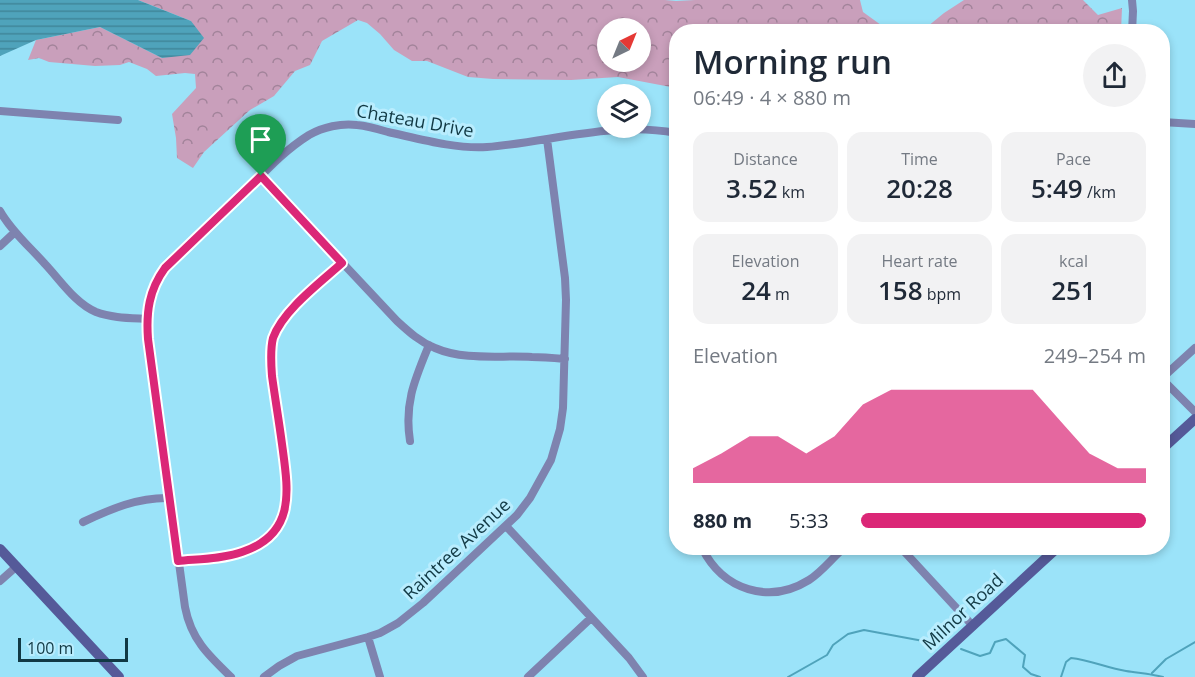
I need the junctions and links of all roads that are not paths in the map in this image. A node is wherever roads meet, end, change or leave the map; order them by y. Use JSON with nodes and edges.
{"nodes":[{"id":1,"x":1132,"y":0,"type":"edge"},
{"id":2,"x":1132,"y":24,"type":"edge"},
{"id":3,"x":0,"y":111,"type":"edge"},
{"id":4,"x":118,"y":120,"type":"dead end"},
{"id":5,"x":1170,"y":122,"type":"edge"},
{"id":6,"x":1195,"y":124,"type":"edge"},
{"id":7,"x":669,"y":133,"type":"edge"},
{"id":8,"x":547,"y":139,"type":"junction"},
{"id":9,"x":261,"y":176,"type":"junction"},
{"id":10,"x":0,"y":211,"type":"edge"},
{"id":11,"x":15,"y":232,"type":"junction"},
{"id":12,"x":0,"y":246,"type":"edge"},
{"id":13,"x":342,"y":263,"type":"junction"},
{"id":14,"x":147,"y":319,"type":"junction"},
{"id":15,"x":429,"y":345,"type":"junction"},
{"id":16,"x":1195,"y":348,"type":"edge"},
{"id":17,"x":565,"y":359,"type":"junction"},
{"id":18,"x":1170,"y":371,"type":"edge"},
{"id":19,"x":1170,"y":387,"type":"edge"},
{"id":20,"x":1195,"y":412,"type":"edge"},
{"id":21,"x":1195,"y":419,"type":"edge"},
{"id":22,"x":410,"y":441,"type":"dead end"},
{"id":23,"x":1170,"y":442,"type":"edge"},
{"id":24,"x":170,"y":498,"type":"junction"},
{"id":25,"x":83,"y":522,"type":"dead end"},
{"id":26,"x":506,"y":526,"type":"junction"},
{"id":27,"x":0,"y":549,"type":"edge"},
{"id":28,"x":706,"y":555,"type":"edge"},
{"id":29,"x":837,"y":555,"type":"edge"},
{"id":30,"x":907,"y":555,"type":"edge"},
{"id":31,"x":1049,"y":555,"type":"edge"},
{"id":32,"x":178,"y":561,"type":"junction"},
{"id":33,"x":16,"y":566,"type":"junction"},
{"id":34,"x":0,"y":581,"type":"edge"},
{"id":35,"x":591,"y":618,"type":"junction"},
{"id":36,"x":973,"y":626,"type":"junction"},
{"id":37,"x":368,"y":637,"type":"junction"},
{"id":38,"x":119,"y":677,"type":"edge"},
{"id":39,"x":231,"y":677,"type":"edge"},
{"id":40,"x":264,"y":677,"type":"edge"},
{"id":41,"x":380,"y":677,"type":"edge"},
{"id":42,"x":528,"y":677,"type":"edge"},
{"id":43,"x":643,"y":677,"type":"edge"},
{"id":44,"x":917,"y":677,"type":"edge"}],
"edges":[{"from":1,"to":2,"type":"street"},
{"from":3,"to":4,"type":"street"},
{"from":5,"to":6,"type":"street"},
{"from":7,"to":8,"type":"street","name":"Chateau Drive"},
{"from":8,"to":9,"type":"street","name":"Chateau Drive"},
{"from":8,"to":17,"type":"street","name":"Raintree Avenue"},
{"from":9,"to":13,"type":"street"},
{"from":9,"to":14,"type":"street","name":"Chateau Drive"},
{"from":10,"to":11,"type":"street"},
{"from":11,"to":12,"type":"street"},
{"from":11,"to":14,"type":"street"},
{"from":13,"to":15,"type":"street"},
{"from":13,"to":32,"type":"street"},
{"from":14,"to":24,"type":"street","name":"Chateau Drive"},
{"from":15,"to":17,"type":"street"},
{"from":15,"to":22,"type":"street"},
{"from":16,"to":18,"type":"street"},
{"from":17,"to":26,"type":"street","name":"Raintree Avenue"},
{"from":19,"to":20,"type":"street"},
{"from":21,"to":23,"type":"main road"},
{"from":24,"to":25,"type":"street"},
{"from":24,"to":32,"type":"street","name":"Chateau Drive"},
{"from":26,"to":35,"type":"street"},
{"from":26,"to":37,"type":"street","name":"Raintree Avenue"},
{"from":27,"to":33,"type":"main road"},
{"from":28,"to":29,"type":"street"},
{"from":30,"to":36,"type":"street"},
{"from":31,"to":36,"type":"main road","name":"Milnor Road"},
{"from":32,"to":39,"type":"street","name":"Chateau Drive"},
{"from":33,"to":34,"type":"street"},
{"from":33,"to":38,"type":"main road"},
{"from":35,"to":42,"type":"street"},
{"from":35,"to":43,"type":"street"},
{"from":36,"to":44,"type":"main road","name":"Milnor Road"},
{"from":37,"to":40,"type":"street","name":"Raintree Avenue"},
{"from":37,"to":41,"type":"street"}]}
